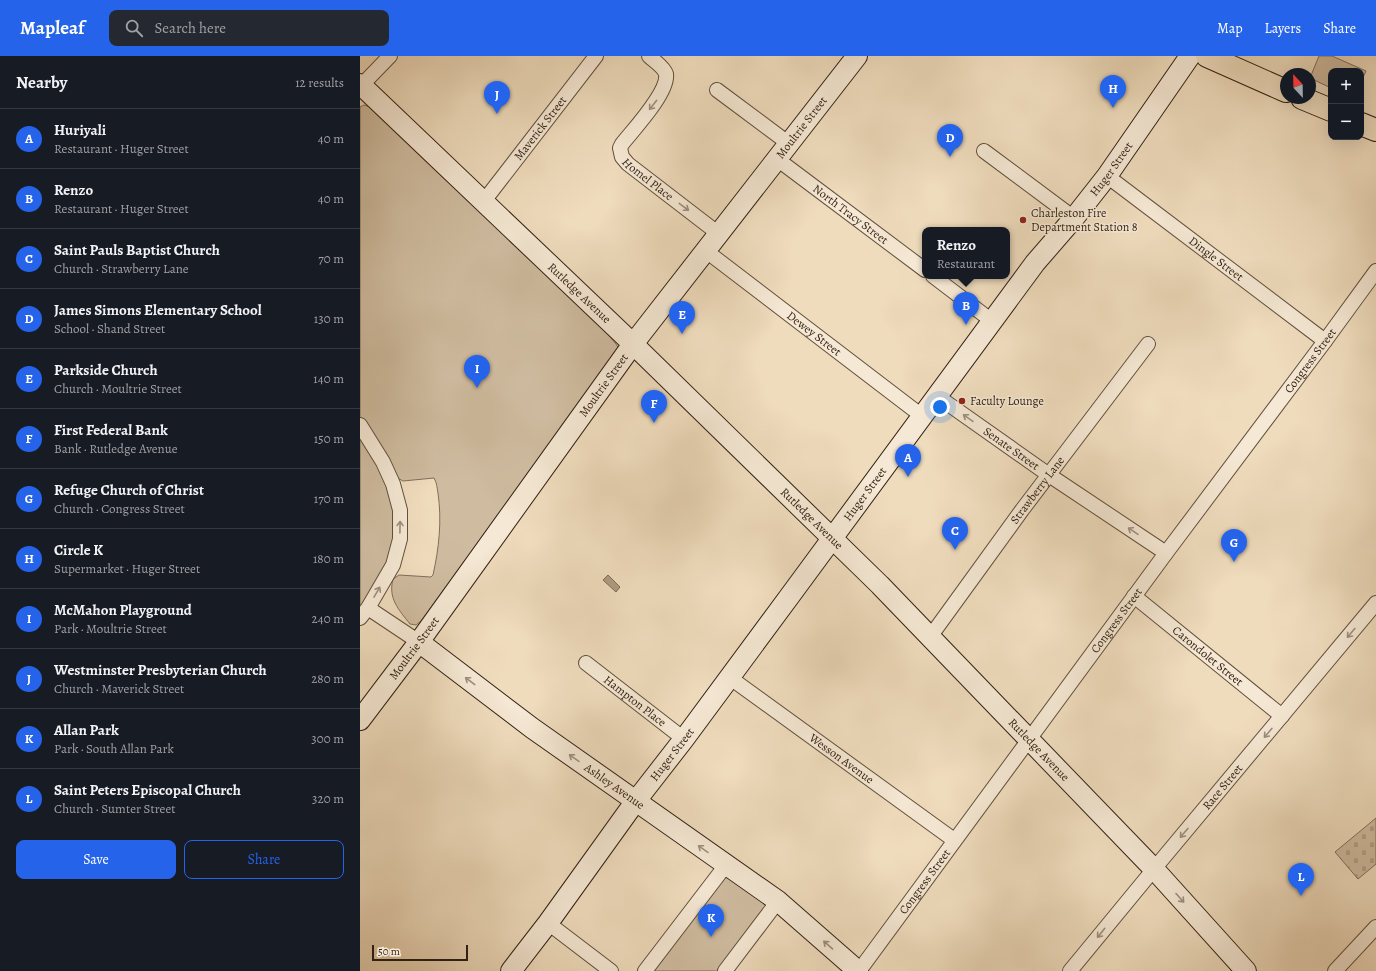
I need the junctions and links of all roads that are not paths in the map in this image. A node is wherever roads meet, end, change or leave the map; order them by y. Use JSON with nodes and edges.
{"nodes":[{"id":1,"x":390,"y":56,"type":"edge"},
{"id":2,"x":596,"y":56,"type":"edge"},
{"id":3,"x":649,"y":56,"type":"edge"},
{"id":4,"x":857,"y":56,"type":"edge"},
{"id":5,"x":1190,"y":56,"type":"edge"},
{"id":6,"x":1206,"y":56,"type":"edge"},
{"id":7,"x":361,"y":85,"type":"edge"},
{"id":8,"x":1280,"y":88,"type":"edge"},
{"id":9,"x":717,"y":90,"type":"dead end"},
{"id":10,"x":1316,"y":104,"type":"edge"},
{"id":11,"x":1328,"y":109,"type":"edge"},
{"id":12,"x":1364,"y":125,"type":"edge"},
{"id":13,"x":1376,"y":130,"type":"edge"},
{"id":14,"x":783,"y":151,"type":"junction"},
{"id":15,"x":984,"y":151,"type":"dead end"},
{"id":16,"x":1107,"y":176,"type":"junction"},
{"id":17,"x":484,"y":201,"type":"junction"},
{"id":18,"x":1074,"y":218,"type":"junction"},
{"id":19,"x":719,"y":234,"type":"junction"},
{"id":20,"x":706,"y":251,"type":"junction"},
{"id":21,"x":922,"y":267,"type":"edge"},
{"id":22,"x":1376,"y":270,"type":"edge"},
{"id":23,"x":937,"y":279,"type":"edge"},
{"id":24,"x":992,"y":321,"type":"junction"},
{"id":25,"x":1325,"y":341,"type":"junction"},
{"id":26,"x":633,"y":344,"type":"junction"},
{"id":27,"x":1148,"y":344,"type":"dead end"},
{"id":28,"x":937,"y":396,"type":"junction"},
{"id":29,"x":922,"y":416,"type":"junction"},
{"id":30,"x":360,"y":425,"type":"edge"},
{"id":31,"x":1049,"y":475,"type":"junction"},
{"id":32,"x":832,"y":538,"type":"junction"},
{"id":33,"x":1166,"y":553,"type":"junction"},
{"id":34,"x":1134,"y":596,"type":"junction"},
{"id":35,"x":1376,"y":603,"type":"edge"},
{"id":36,"x":364,"y":613,"type":"edge"},
{"id":37,"x":930,"y":638,"type":"junction"},
{"id":38,"x":419,"y":642,"type":"junction"},
{"id":39,"x":586,"y":663,"type":"dead end"},
{"id":40,"x":729,"y":677,"type":"junction"},
{"id":41,"x":1282,"y":716,"type":"junction"},
{"id":42,"x":360,"y":720,"type":"edge"},
{"id":43,"x":684,"y":739,"type":"junction"},
{"id":44,"x":1030,"y":740,"type":"junction"},
{"id":45,"x":635,"y":802,"type":"junction"},
{"id":46,"x":954,"y":840,"type":"junction"},
{"id":47,"x":726,"y":865,"type":"junction"},
{"id":48,"x":1154,"y":869,"type":"junction"},
{"id":49,"x":778,"y":901,"type":"junction"},
{"id":50,"x":548,"y":923,"type":"junction"},
{"id":51,"x":1376,"y":927,"type":"edge"},
{"id":52,"x":511,"y":971,"type":"edge"},
{"id":53,"x":611,"y":971,"type":"edge"},
{"id":54,"x":645,"y":971,"type":"edge"},
{"id":55,"x":725,"y":971,"type":"edge"},
{"id":56,"x":858,"y":971,"type":"edge"},
{"id":57,"x":1070,"y":971,"type":"edge"},
{"id":58,"x":1246,"y":971,"type":"edge"},
{"id":59,"x":1335,"y":971,"type":"edge"}],
"edges":[{"from":1,"to":7,"type":"street"},
{"from":2,"to":17,"type":"street","name":"Maverick Street"},
{"from":3,"to":19,"type":"street","name":"Homel Place","one_way":true},
{"from":4,"to":14,"type":"street","name":"Moultrie Street"},
{"from":5,"to":16,"type":"street","name":"Huger Street"},
{"from":6,"to":8,"type":"main road"},
{"from":7,"to":17,"type":"street","name":"Rutledge Avenue"},
{"from":9,"to":14,"type":"street","name":"North Tracy Street"},
{"from":10,"to":11,"type":"main road"},
{"from":12,"to":13,"type":"main road"},
{"from":14,"to":19,"type":"street","name":"Moultrie Street"},
{"from":14,"to":21,"type":"street","name":"North Tracy Street"},
{"from":15,"to":18,"type":"street"},
{"from":16,"to":18,"type":"street","name":"Huger Street"},
{"from":16,"to":25,"type":"street","name":"Dingle Street"},
{"from":17,"to":26,"type":"street","name":"Rutledge Avenue"},
{"from":18,"to":24,"type":"street","name":"Huger Street"},
{"from":19,"to":20,"type":"street","name":"Moultrie Street"},
{"from":20,"to":26,"type":"street","name":"Moultrie Street"},
{"from":20,"to":29,"type":"street","name":"Dewey Street"},
{"from":22,"to":25,"type":"street","name":"Congress Street"},
{"from":23,"to":24,"type":"street"},
{"from":24,"to":28,"type":"street","name":"Huger Street"},
{"from":25,"to":33,"type":"street","name":"Congress Street"},
{"from":26,"to":32,"type":"street","name":"Rutledge Avenue"},
{"from":26,"to":38,"type":"street","name":"Moultrie Street"},
{"from":27,"to":31,"type":"street","name":"Strawberry Lane"},
{"from":28,"to":29,"type":"street","name":"Huger Street"},
{"from":31,"to":28,"type":"street","name":"Senate Street","one_way":true},
{"from":29,"to":32,"type":"street","name":"Huger Street"},
{"from":36,"to":30,"type":"street","one_way":true},
{"from":33,"to":31,"type":"street","name":"Senate Street","one_way":true},
{"from":31,"to":37,"type":"street","name":"Strawberry Lane"},
{"from":32,"to":37,"type":"street","name":"Rutledge Avenue"},
{"from":32,"to":40,"type":"street","name":"Huger Street"},
{"from":33,"to":34,"type":"street","name":"Congress Street"},
{"from":34,"to":41,"type":"street","name":"Carondolet Street"},
{"from":34,"to":44,"type":"street","name":"Congress Street"},
{"from":35,"to":41,"type":"street","name":"Race Street","one_way":true},
{"from":36,"to":38,"type":"street","name":"Ashley Avenue"},
{"from":37,"to":44,"type":"street","name":"Rutledge Avenue"},
{"from":38,"to":42,"type":"street","name":"Moultrie Street"},
{"from":45,"to":38,"type":"street","name":"Ashley Avenue","one_way":true},
{"from":39,"to":43,"type":"street","name":"Hampton Place"},
{"from":40,"to":43,"type":"street","name":"Huger Street"},
{"from":40,"to":46,"type":"street","name":"Wesson Avenue"},
{"from":41,"to":48,"type":"street","name":"Race Street","one_way":true},
{"from":43,"to":45,"type":"street","name":"Huger Street"},
{"from":44,"to":46,"type":"street","name":"Congress Street"},
{"from":44,"to":48,"type":"street","name":"Rutledge Avenue"},
{"from":47,"to":45,"type":"street","name":"Ashley Avenue","one_way":true},
{"from":45,"to":50,"type":"street","name":"Huger Street"},
{"from":46,"to":56,"type":"street","name":"Congress Street"},
{"from":47,"to":49,"type":"street","name":"Ashley Avenue"},
{"from":47,"to":54,"type":"street"},
{"from":48,"to":57,"type":"street","name":"Race Street","one_way":true},
{"from":48,"to":58,"type":"street","name":"Rutledge Avenue","one_way":true},
{"from":49,"to":55,"type":"street"},
{"from":56,"to":49,"type":"street","name":"Ashley Avenue","one_way":true},
{"from":50,"to":52,"type":"street","name":"Huger Street"},
{"from":50,"to":53,"type":"street"},
{"from":51,"to":59,"type":"street"}]}
